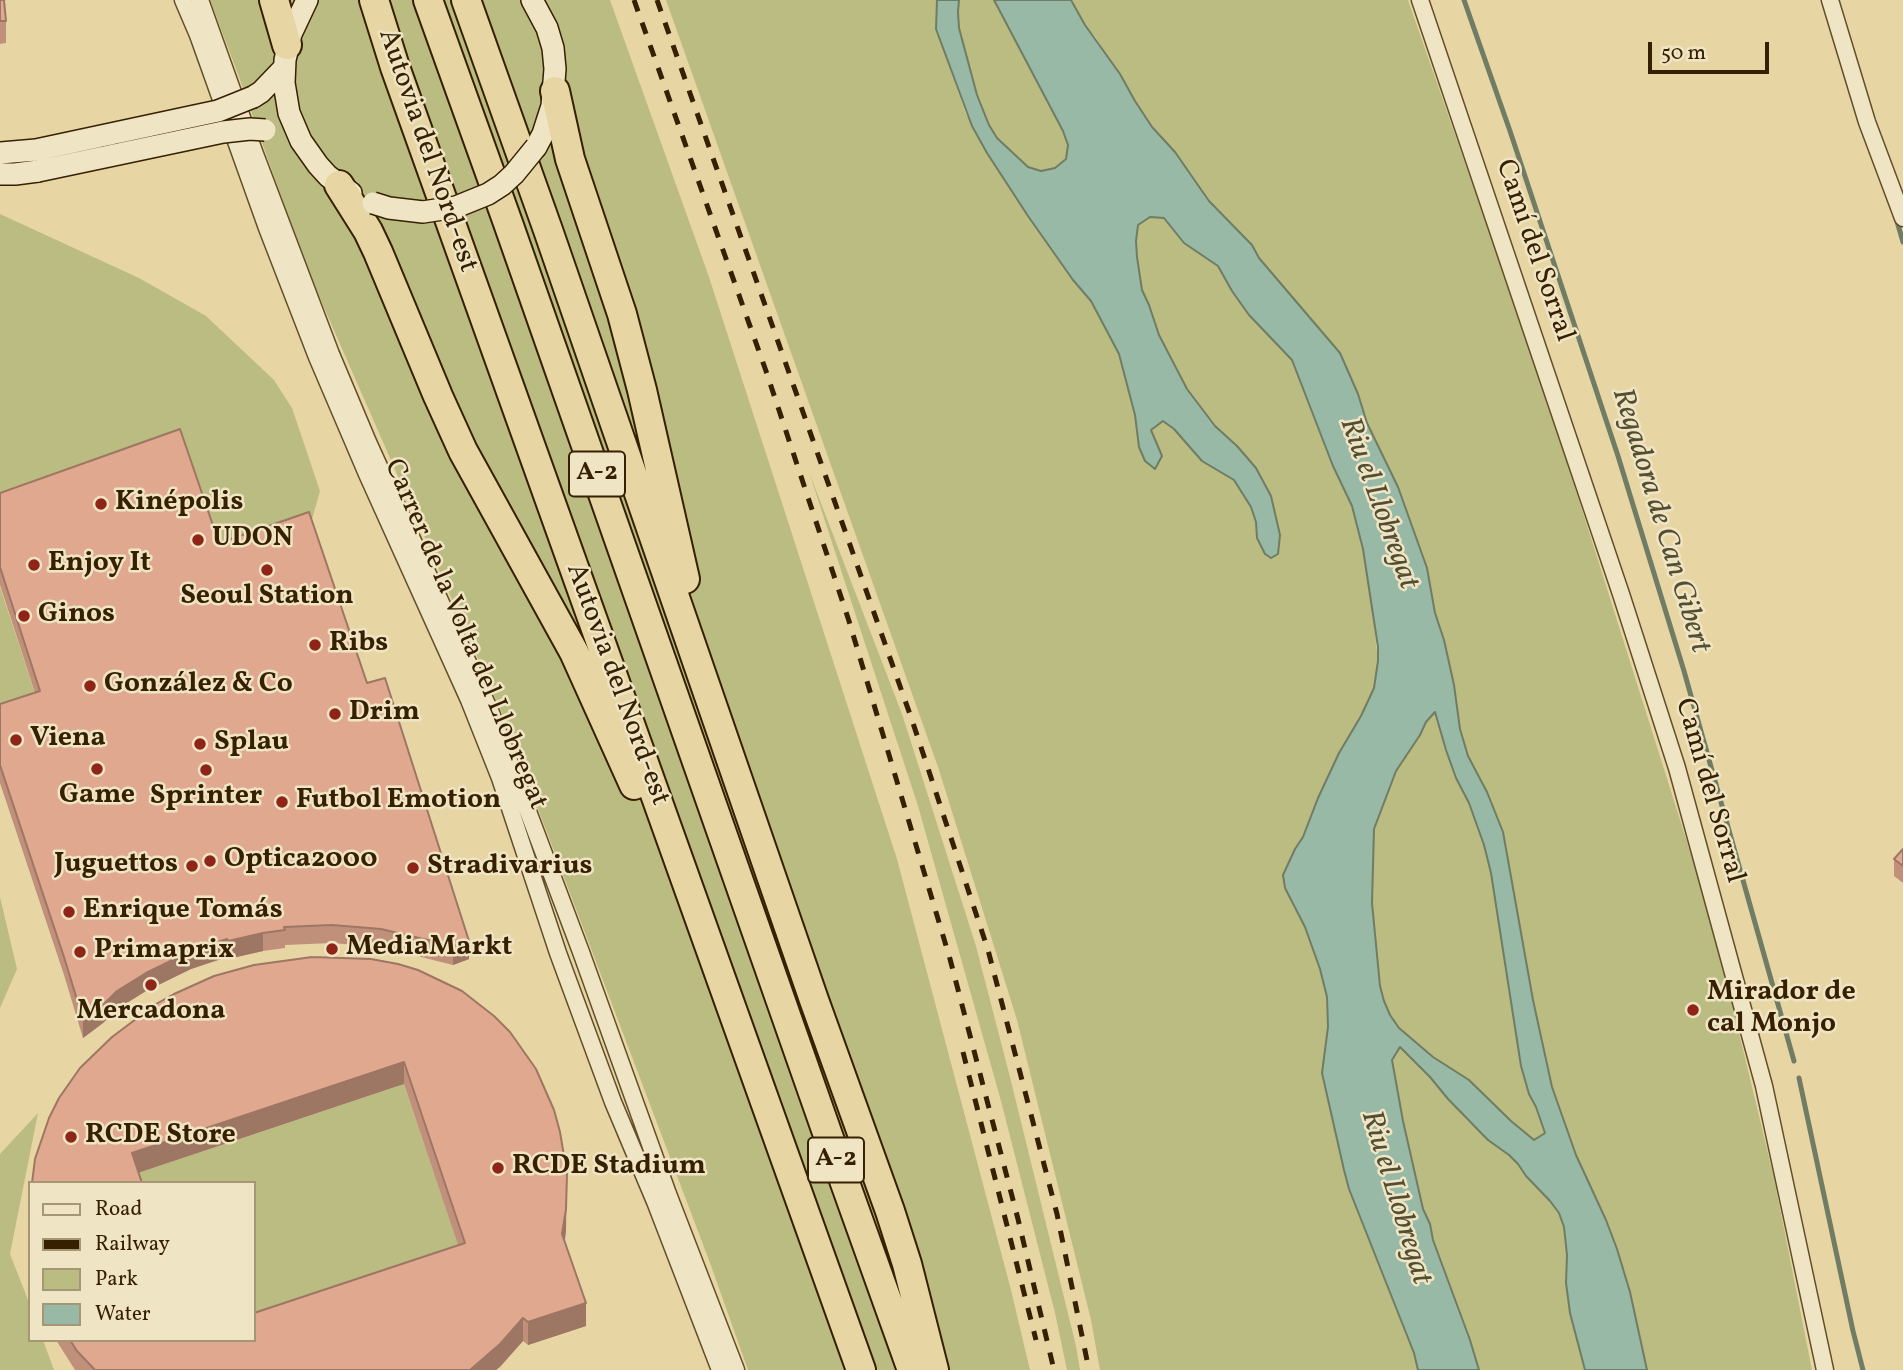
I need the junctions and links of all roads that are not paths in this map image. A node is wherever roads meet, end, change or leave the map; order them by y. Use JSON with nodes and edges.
{"nodes":[{"id":1,"x":183,"y":0,"type":"edge"},
{"id":2,"x":200,"y":0,"type":"edge"},
{"id":3,"x":274,"y":0,"type":"edge"},
{"id":4,"x":307,"y":0,"type":"edge"},
{"id":5,"x":367,"y":0,"type":"edge"},
{"id":6,"x":374,"y":0,"type":"edge"},
{"id":7,"x":428,"y":0,"type":"edge"},
{"id":8,"x":466,"y":0,"type":"edge"},
{"id":9,"x":532,"y":0,"type":"edge"},
{"id":10,"x":1420,"y":0,"type":"edge"},
{"id":11,"x":1830,"y":0,"type":"edge"},
{"id":12,"x":286,"y":57,"type":"junction"},
{"id":13,"x":396,"y":67,"type":"junction"},
{"id":14,"x":555,"y":91,"type":"junction"},
{"id":15,"x":301,"y":141,"type":"junction"},
{"id":16,"x":0,"y":153,"type":"edge"},
{"id":17,"x":37,"y":161,"type":"junction"},
{"id":18,"x":0,"y":174,"type":"edge"},
{"id":19,"x":339,"y":185,"type":"junction"},
{"id":20,"x":1903,"y":218,"type":"edge"},
{"id":21,"x":716,"y":714,"type":"junction"},
{"id":22,"x":760,"y":1091,"type":"junction"},
{"id":23,"x":720,"y":1370,"type":"edge"},
{"id":24,"x":736,"y":1370,"type":"edge"},
{"id":25,"x":861,"y":1370,"type":"edge"},
{"id":26,"x":912,"y":1370,"type":"edge"},
{"id":27,"x":934,"y":1370,"type":"edge"},
{"id":28,"x":1825,"y":1370,"type":"edge"}],
"edges":[{"from":1,"to":23,"type":"street","name":"Carrer de la Volta del Llobregat"},
{"from":2,"to":24,"type":"street","name":"Carrer de la Volta del Llobregat"},
{"from":3,"to":12,"type":"highway"},
{"from":4,"to":12,"type":"main road"},
{"from":5,"to":13,"type":"highway"},
{"from":6,"to":13,"type":"highway","name":"Autovia del Nord-est","number":"A-2"},
{"from":7,"to":26,"type":"highway","name":"Autovia del Nord-est","number":"A-2"},
{"from":8,"to":21,"type":"highway"},
{"from":9,"to":14,"type":"main road"},
{"from":10,"to":28,"type":"street","name":"Camí del Sorral"},
{"from":11,"to":20,"type":"street"},
{"from":12,"to":15,"type":"main road"},
{"from":12,"to":17,"type":"main road","bridge":true},
{"from":13,"to":22,"type":"highway","name":"Autovia del Nord-est","number":"A-2"},
{"from":14,"to":19,"type":"main road","bridge":true},
{"from":14,"to":21,"type":"highway"},
{"from":15,"to":17,"type":"main road","bridge":true},
{"from":15,"to":19,"type":"main road"},
{"from":16,"to":17,"type":"main road"},
{"from":17,"to":18,"type":"main road"},
{"from":19,"to":22,"type":"highway"},
{"from":21,"to":27,"type":"highway"},
{"from":22,"to":25,"type":"highway","name":"Autovia del Nord-est","number":"A-2"}]}
